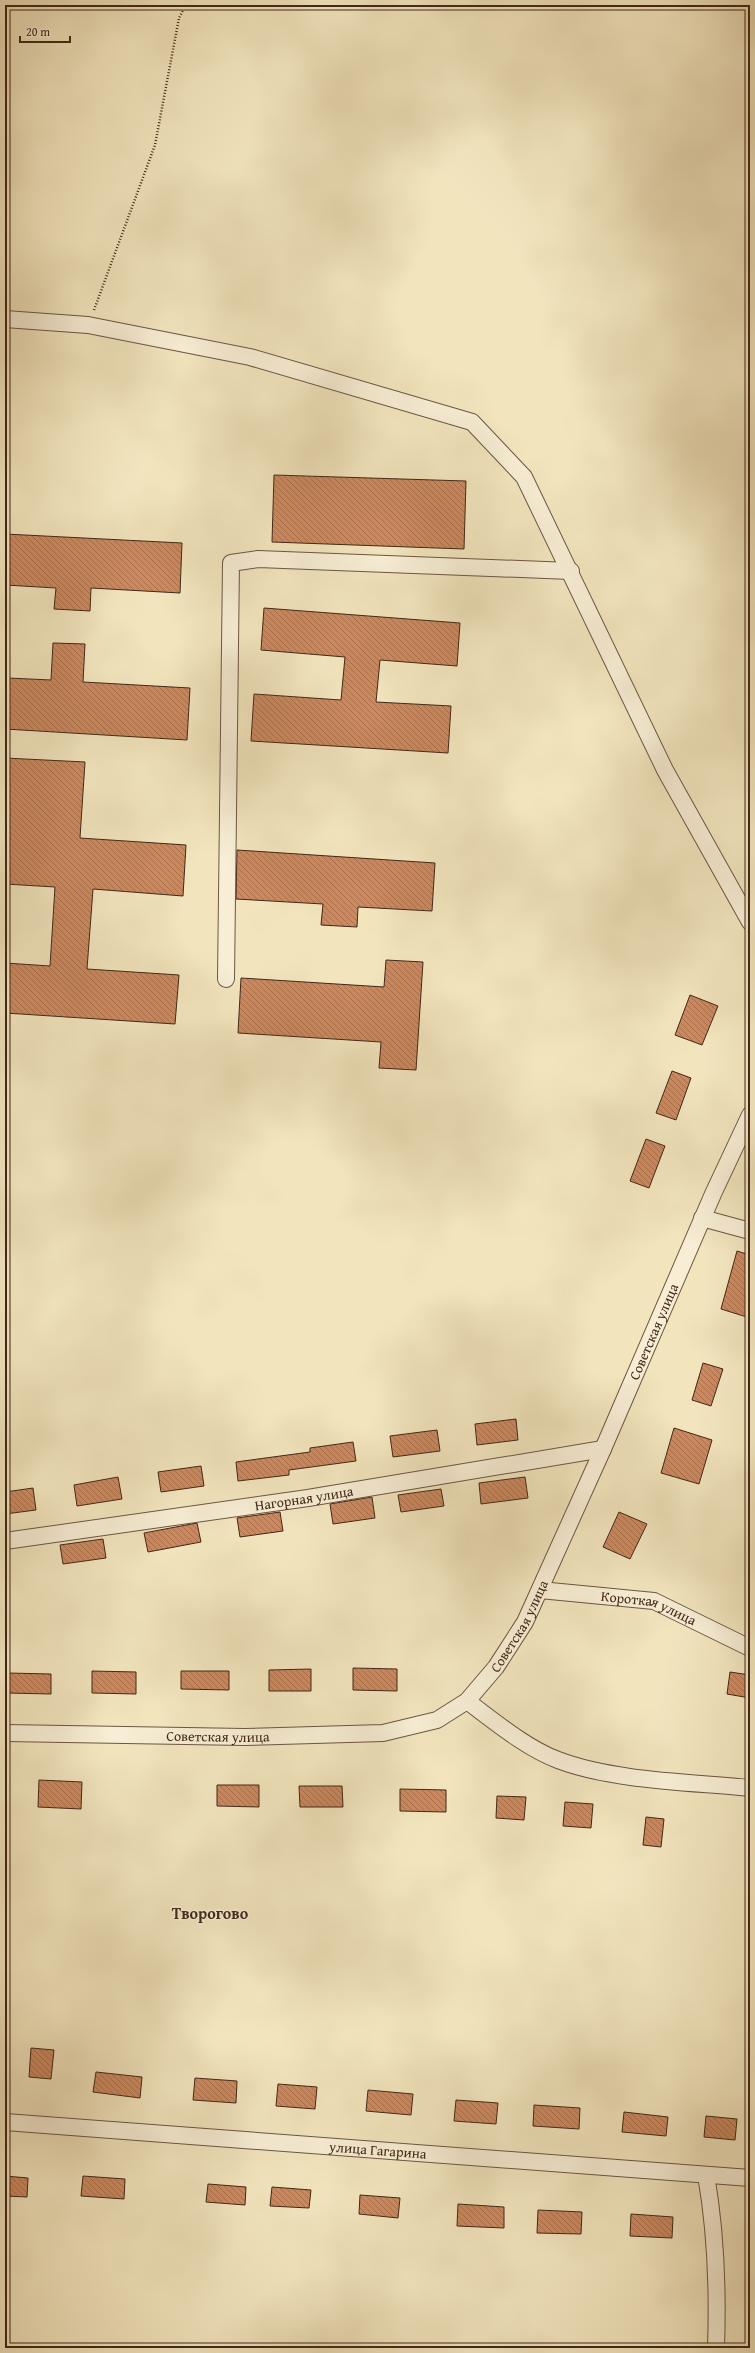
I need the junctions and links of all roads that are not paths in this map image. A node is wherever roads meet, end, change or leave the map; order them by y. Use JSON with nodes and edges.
{"nodes":[{"id":1,"x":5,"y":320,"type":"edge"},
{"id":2,"x":571,"y":571,"type":"junction"},
{"id":3,"x":750,"y":922,"type":"edge"},
{"id":4,"x":226,"y":979,"type":"dead end"},
{"id":5,"x":750,"y":1116,"type":"edge"},
{"id":6,"x":702,"y":1218,"type":"junction"},
{"id":7,"x":750,"y":1231,"type":"edge"},
{"id":8,"x":603,"y":1449,"type":"junction"},
{"id":9,"x":5,"y":1541,"type":"edge"},
{"id":10,"x":540,"y":1590,"type":"junction"},
{"id":11,"x":750,"y":1648,"type":"edge"},
{"id":12,"x":467,"y":1701,"type":"junction"},
{"id":13,"x":5,"y":1733,"type":"edge"},
{"id":14,"x":750,"y":1788,"type":"edge"},
{"id":15,"x":5,"y":2122,"type":"edge"},
{"id":16,"x":706,"y":2175,"type":"junction"},
{"id":17,"x":750,"y":2178,"type":"edge"},
{"id":18,"x":716,"y":2348,"type":"edge"}],
"edges":[{"from":1,"to":2,"type":"street"},
{"from":2,"to":3,"type":"street"},
{"from":2,"to":4,"type":"street"},
{"from":5,"to":6,"type":"street","name":"Советская улица"},
{"from":6,"to":7,"type":"street"},
{"from":6,"to":8,"type":"street","name":"Советская улица"},
{"from":8,"to":9,"type":"street","name":"Нагорная улица"},
{"from":8,"to":10,"type":"street","name":"Советская улица"},
{"from":10,"to":11,"type":"street","name":"Короткая улица"},
{"from":10,"to":12,"type":"street","name":"Советская улица"},
{"from":12,"to":13,"type":"street","name":"Советская улица"},
{"from":12,"to":14,"type":"street"},
{"from":15,"to":16,"type":"street","name":"улица Гагарина"},
{"from":16,"to":17,"type":"street","name":"улица Гагарина"},
{"from":16,"to":18,"type":"street"}]}
